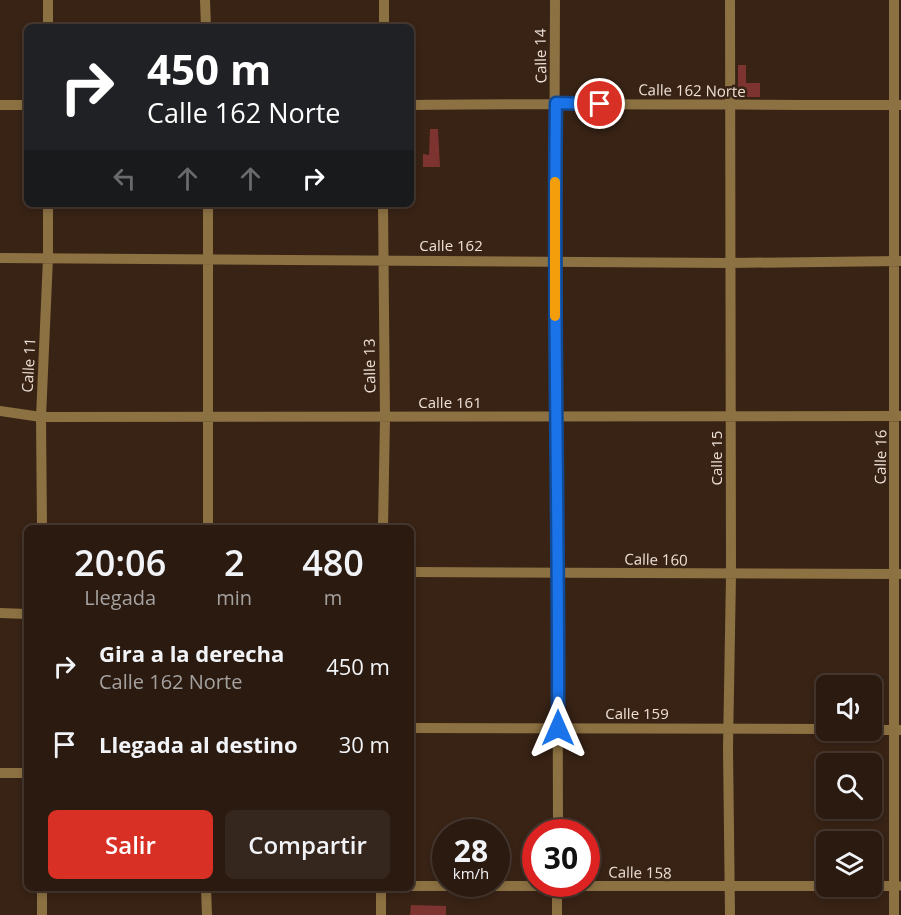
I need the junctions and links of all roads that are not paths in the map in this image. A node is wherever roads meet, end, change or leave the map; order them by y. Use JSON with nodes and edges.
{"nodes":[{"id":1,"x":48,"y":0,"type":"edge"},
{"id":2,"x":205,"y":0,"type":"edge"},
{"id":3,"x":384,"y":0,"type":"edge"},
{"id":4,"x":555,"y":0,"type":"edge"},
{"id":5,"x":730,"y":0,"type":"edge"},
{"id":6,"x":894,"y":0,"type":"edge"},
{"id":7,"x":48,"y":24,"type":"edge"},
{"id":8,"x":206,"y":24,"type":"edge"},
{"id":9,"x":384,"y":24,"type":"edge"},
{"id":10,"x":556,"y":103,"type":"junction"},
{"id":11,"x":0,"y":105,"type":"edge"},
{"id":12,"x":24,"y":105,"type":"edge"},
{"id":13,"x":414,"y":105,"type":"edge"},
{"id":14,"x":898,"y":105,"type":"edge"},
{"id":15,"x":732,"y":106,"type":"junction"},
{"id":16,"x":48,"y":207,"type":"edge"},
{"id":17,"x":208,"y":207,"type":"edge"},
{"id":18,"x":383,"y":207,"type":"edge"},
{"id":19,"x":0,"y":258,"type":"edge"},
{"id":20,"x":48,"y":258,"type":"junction"},
{"id":21,"x":208,"y":258,"type":"junction"},
{"id":22,"x":383,"y":260,"type":"junction"},
{"id":23,"x":554,"y":260,"type":"junction"},
{"id":24,"x":898,"y":261,"type":"edge"},
{"id":25,"x":730,"y":263,"type":"junction"},
{"id":26,"x":0,"y":411,"type":"edge"},
{"id":27,"x":209,"y":416,"type":"junction"},
{"id":28,"x":731,"y":416,"type":"junction"},
{"id":29,"x":898,"y":416,"type":"edge"},
{"id":30,"x":41,"y":417,"type":"junction"},
{"id":31,"x":557,"y":417,"type":"junction"},
{"id":32,"x":385,"y":418,"type":"junction"},
{"id":33,"x":42,"y":525,"type":"edge"},
{"id":34,"x":208,"y":525,"type":"edge"},
{"id":35,"x":383,"y":525,"type":"edge"},
{"id":36,"x":414,"y":572,"type":"edge"},
{"id":37,"x":558,"y":573,"type":"junction"},
{"id":38,"x":897,"y":574,"type":"edge"},
{"id":39,"x":731,"y":575,"type":"junction"},
{"id":40,"x":0,"y":614,"type":"edge"},
{"id":41,"x":24,"y":614,"type":"edge"},
{"id":42,"x":414,"y":728,"type":"edge"},
{"id":43,"x":558,"y":728,"type":"junction"},
{"id":44,"x":729,"y":729,"type":"junction"},
{"id":45,"x":816,"y":729,"type":"edge"},
{"id":46,"x":897,"y":730,"type":"edge"},
{"id":47,"x":0,"y":773,"type":"edge"},
{"id":48,"x":24,"y":773,"type":"edge"},
{"id":49,"x":558,"y":819,"type":"edge"},
{"id":50,"x":522,"y":885,"type":"edge"},
{"id":51,"x":414,"y":886,"type":"edge"},
{"id":52,"x":600,"y":886,"type":"edge"},
{"id":53,"x":816,"y":886,"type":"edge"},
{"id":54,"x":897,"y":886,"type":"edge"},
{"id":55,"x":730,"y":888,"type":"junction"},
{"id":56,"x":42,"y":891,"type":"edge"},
{"id":57,"x":207,"y":891,"type":"edge"},
{"id":58,"x":381,"y":891,"type":"edge"},
{"id":59,"x":557,"y":897,"type":"edge"},
{"id":60,"x":42,"y":915,"type":"edge"},
{"id":61,"x":207,"y":915,"type":"edge"},
{"id":62,"x":381,"y":915,"type":"edge"},
{"id":63,"x":557,"y":915,"type":"edge"},
{"id":64,"x":730,"y":915,"type":"edge"},
{"id":65,"x":894,"y":915,"type":"edge"}],
"edges":[{"from":1,"to":7,"type":"street"},
{"from":2,"to":8,"type":"street"},
{"from":3,"to":9,"type":"street"},
{"from":4,"to":10,"type":"street","name":"Calle 14"},
{"from":5,"to":15,"type":"street","name":"Calle 15"},
{"from":6,"to":14,"type":"street","name":"Calle 16"},
{"from":10,"to":13,"type":"street","name":"Calle 162 Norte"},
{"from":10,"to":15,"type":"street","name":"Calle 162 Norte"},
{"from":10,"to":23,"type":"street","name":"Calle 14"},
{"from":11,"to":12,"type":"street"},
{"from":14,"to":15,"type":"street","name":"Calle 162 Norte"},
{"from":14,"to":24,"type":"street","name":"Calle 16"},
{"from":15,"to":25,"type":"street","name":"Calle 15"},
{"from":16,"to":20,"type":"street","name":"Calle 11"},
{"from":17,"to":21,"type":"street"},
{"from":18,"to":22,"type":"street","name":"Calle 13"},
{"from":19,"to":20,"type":"street","name":"Calle 162"},
{"from":20,"to":21,"type":"street","name":"Calle 162"},
{"from":20,"to":30,"type":"street","name":"Calle 11"},
{"from":21,"to":22,"type":"street","name":"Calle 162"},
{"from":21,"to":27,"type":"street"},
{"from":22,"to":23,"type":"street","name":"Calle 162"},
{"from":22,"to":32,"type":"street","name":"Calle 13"},
{"from":23,"to":25,"type":"street","name":"Calle 162"},
{"from":23,"to":31,"type":"street","name":"Calle 14"},
{"from":24,"to":25,"type":"street","name":"Calle 162"},
{"from":24,"to":29,"type":"street","name":"Calle 16"},
{"from":25,"to":28,"type":"street","name":"Calle 15"},
{"from":26,"to":30,"type":"street","name":"Calle 161"},
{"from":27,"to":30,"type":"street","name":"Calle 161"},
{"from":27,"to":32,"type":"street","name":"Calle 161"},
{"from":27,"to":34,"type":"street"},
{"from":28,"to":29,"type":"street","name":"Calle 161"},
{"from":28,"to":31,"type":"street","name":"Calle 161"},
{"from":28,"to":39,"type":"street","name":"Calle 15"},
{"from":29,"to":38,"type":"street","name":"Calle 16"},
{"from":30,"to":33,"type":"street","name":"Calle 11"},
{"from":31,"to":32,"type":"street","name":"Calle 161"},
{"from":31,"to":37,"type":"street","name":"Calle 14"},
{"from":32,"to":35,"type":"street","name":"Calle 13"},
{"from":36,"to":37,"type":"street","name":"Calle 160"},
{"from":37,"to":39,"type":"street","name":"Calle 160"},
{"from":37,"to":43,"type":"street","name":"Calle 14"},
{"from":38,"to":39,"type":"street","name":"Calle 160"},
{"from":38,"to":46,"type":"street","name":"Calle 16"},
{"from":39,"to":44,"type":"street","name":"Calle 15"},
{"from":40,"to":41,"type":"street"},
{"from":42,"to":43,"type":"street","name":"Calle 159"},
{"from":43,"to":44,"type":"street","name":"Calle 159"},
{"from":43,"to":49,"type":"street","name":"Calle 14"},
{"from":44,"to":45,"type":"street","name":"Calle 159"},
{"from":44,"to":55,"type":"street","name":"Calle 15"},
{"from":46,"to":54,"type":"street","name":"Calle 16"},
{"from":47,"to":48,"type":"street"},
{"from":50,"to":51,"type":"street","name":"Calle 158"},
{"from":52,"to":55,"type":"street","name":"Calle 158"},
{"from":53,"to":55,"type":"street","name":"Calle 158"},
{"from":54,"to":65,"type":"street","name":"Calle 16"},
{"from":55,"to":64,"type":"street","name":"Calle 15"},
{"from":56,"to":60,"type":"street"},
{"from":57,"to":61,"type":"street"},
{"from":58,"to":62,"type":"street"},
{"from":59,"to":63,"type":"street"}]}
